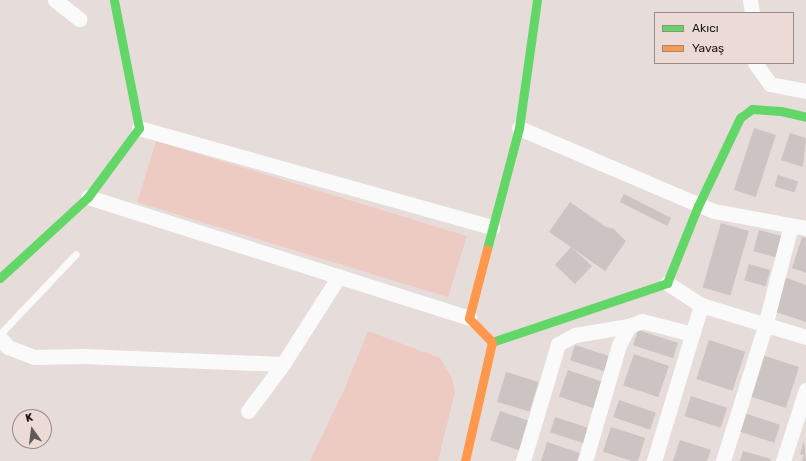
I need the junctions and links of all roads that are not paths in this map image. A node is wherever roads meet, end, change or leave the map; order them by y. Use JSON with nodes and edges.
{"nodes":[{"id":1,"x":55,"y":0,"type":"edge"},
{"id":2,"x":114,"y":0,"type":"edge"},
{"id":3,"x":537,"y":0,"type":"edge"},
{"id":4,"x":750,"y":0,"type":"edge"},
{"id":5,"x":752,"y":12,"type":"edge"},
{"id":6,"x":79,"y":19,"type":"dead end"},
{"id":7,"x":756,"y":64,"type":"edge"},
{"id":8,"x":806,"y":91,"type":"edge"},
{"id":9,"x":806,"y":117,"type":"edge"},
{"id":10,"x":139,"y":128,"type":"junction"},
{"id":11,"x":519,"y":128,"type":"junction"},
{"id":12,"x":88,"y":197,"type":"junction"},
{"id":13,"x":698,"y":206,"type":"junction"},
{"id":14,"x":791,"y":225,"type":"junction"},
{"id":15,"x":492,"y":227,"type":"junction"},
{"id":16,"x":806,"y":228,"type":"edge"},
{"id":17,"x":76,"y":254,"type":"dead end"},
{"id":18,"x":339,"y":276,"type":"junction"},
{"id":19,"x":0,"y":278,"type":"edge"},
{"id":20,"x":667,"y":283,"type":"junction"},
{"id":21,"x":701,"y":305,"type":"junction"},
{"id":22,"x":469,"y":318,"type":"junction"},
{"id":23,"x":629,"y":326,"type":"junction"},
{"id":24,"x":765,"y":326,"type":"junction"},
{"id":25,"x":0,"y":334,"type":"edge"},
{"id":26,"x":692,"y":334,"type":"junction"},
{"id":27,"x":806,"y":336,"type":"edge"},
{"id":28,"x":0,"y":338,"type":"edge"},
{"id":29,"x":492,"y":342,"type":"junction"},
{"id":30,"x":283,"y":364,"type":"junction"},
{"id":31,"x":806,"y":390,"type":"edge"},
{"id":32,"x":248,"y":411,"type":"dead end"},
{"id":33,"x":465,"y":461,"type":"edge"},
{"id":34,"x":523,"y":461,"type":"edge"},
{"id":35,"x":585,"y":461,"type":"edge"},
{"id":36,"x":654,"y":461,"type":"edge"},
{"id":37,"x":723,"y":461,"type":"edge"},
{"id":38,"x":783,"y":461,"type":"edge"}],
"edges":[{"from":1,"to":6,"type":"street"},
{"from":2,"to":10,"type":"street"},
{"from":3,"to":11,"type":"street"},
{"from":4,"to":5,"type":"street"},
{"from":7,"to":8,"type":"street"},
{"from":9,"to":13,"type":"street"},
{"from":10,"to":12,"type":"street"},
{"from":10,"to":15,"type":"street"},
{"from":11,"to":13,"type":"street"},
{"from":11,"to":15,"type":"street"},
{"from":12,"to":18,"type":"street"},
{"from":12,"to":19,"type":"street"},
{"from":13,"to":14,"type":"street"},
{"from":13,"to":20,"type":"street"},
{"from":14,"to":16,"type":"street"},
{"from":14,"to":24,"type":"street"},
{"from":15,"to":22,"type":"street"},
{"from":17,"to":25,"type":"lane"},
{"from":18,"to":22,"type":"street"},
{"from":18,"to":30,"type":"street"},
{"from":20,"to":21,"type":"street"},
{"from":20,"to":29,"type":"street"},
{"from":21,"to":24,"type":"street"},
{"from":21,"to":26,"type":"street"},
{"from":22,"to":29,"type":"street"},
{"from":23,"to":26,"type":"street"},
{"from":23,"to":34,"type":"street"},
{"from":23,"to":35,"type":"street"},
{"from":24,"to":27,"type":"street"},
{"from":24,"to":37,"type":"street"},
{"from":26,"to":36,"type":"street"},
{"from":28,"to":30,"type":"street"},
{"from":29,"to":33,"type":"street"},
{"from":30,"to":32,"type":"street"},
{"from":31,"to":38,"type":"street"}]}
